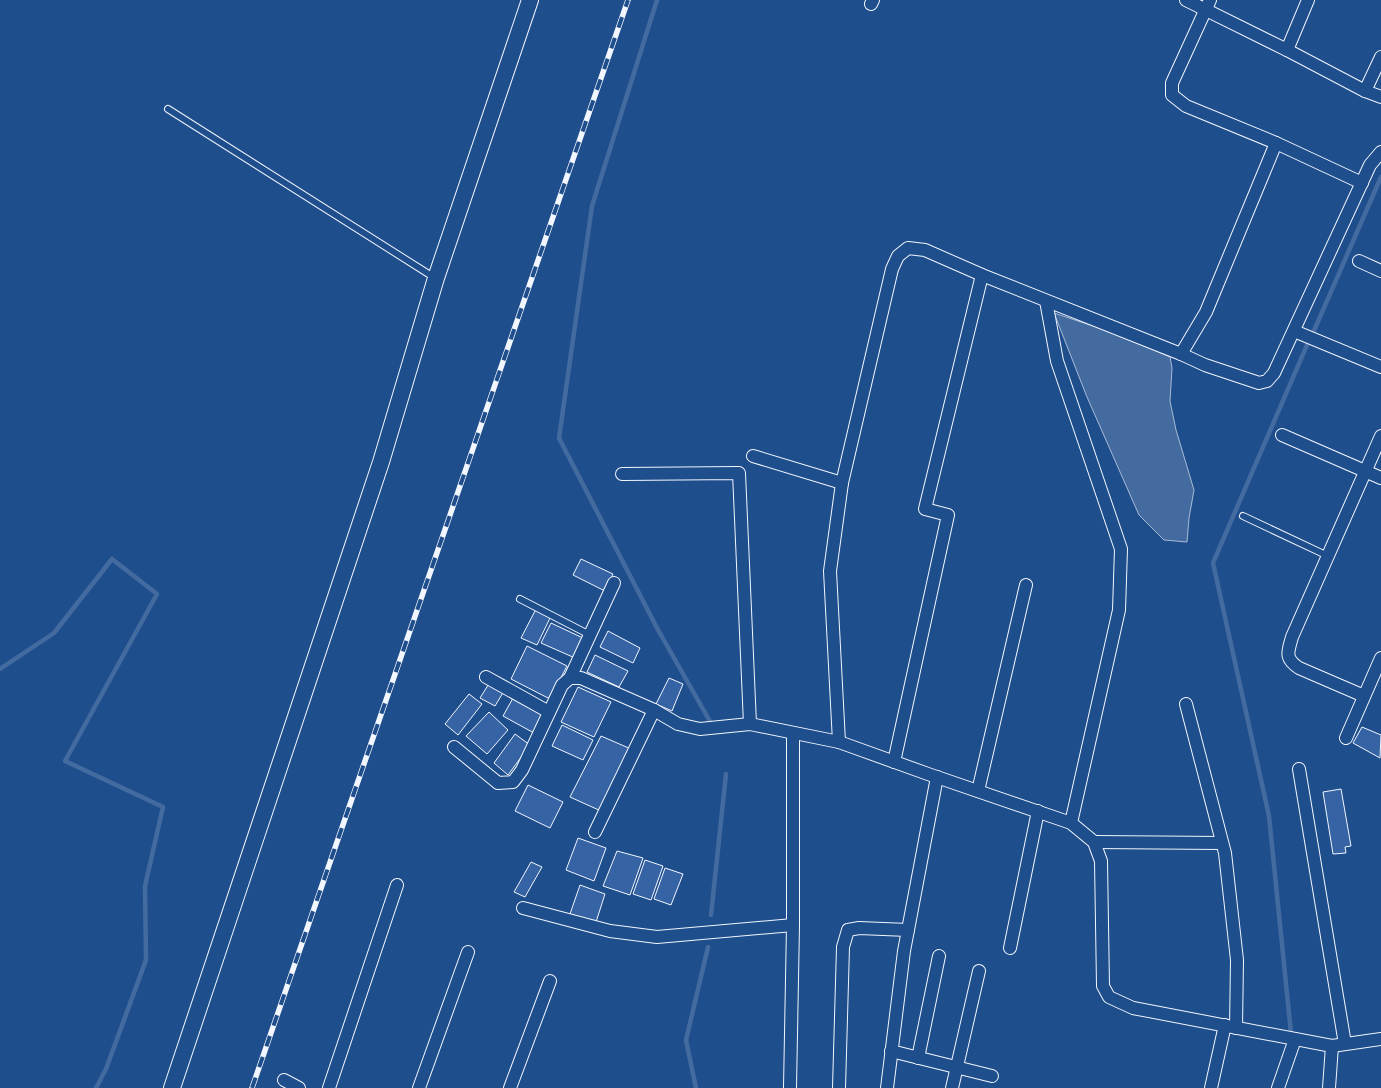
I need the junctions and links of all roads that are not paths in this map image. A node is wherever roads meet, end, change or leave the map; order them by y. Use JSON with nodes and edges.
{"nodes":[{"id":1,"x":530,"y":0,"type":"edge"},
{"id":2,"x":1186,"y":0,"type":"edge"},
{"id":3,"x":1308,"y":0,"type":"edge"},
{"id":4,"x":1207,"y":4,"type":"edge"},
{"id":5,"x":1287,"y":50,"type":"junction"},
{"id":6,"x":1381,"y":57,"type":"edge"},
{"id":7,"x":1365,"y":91,"type":"junction"},
{"id":8,"x":1381,"y":96,"type":"edge"},
{"id":9,"x":168,"y":109,"type":"dead end"},
{"id":10,"x":1276,"y":143,"type":"junction"},
{"id":11,"x":1381,"y":152,"type":"edge"},
{"id":12,"x":1362,"y":184,"type":"junction"},
{"id":13,"x":1359,"y":262,"type":"dead end"},
{"id":14,"x":1381,"y":270,"type":"edge"},
{"id":15,"x":982,"y":275,"type":"junction"},
{"id":16,"x":436,"y":278,"type":"junction"},
{"id":17,"x":1046,"y":301,"type":"junction"},
{"id":18,"x":1294,"y":331,"type":"junction"},
{"id":19,"x":1181,"y":354,"type":"junction"},
{"id":20,"x":1381,"y":367,"type":"edge"},
{"id":21,"x":1282,"y":435,"type":"dead end"},
{"id":22,"x":1381,"y":436,"type":"edge"},
{"id":23,"x":753,"y":456,"type":"dead end"},
{"id":24,"x":1366,"y":471,"type":"junction"},
{"id":25,"x":622,"y":474,"type":"dead end"},
{"id":26,"x":1381,"y":478,"type":"edge"},
{"id":27,"x":842,"y":483,"type":"junction"},
{"id":28,"x":1244,"y":516,"type":"dead end"},
{"id":29,"x":1328,"y":556,"type":"junction"},
{"id":30,"x":614,"y":583,"type":"dead end"},
{"id":31,"x":1026,"y":585,"type":"dead end"},
{"id":32,"x":520,"y":599,"type":"dead end"},
{"id":33,"x":590,"y":635,"type":"junction"},
{"id":34,"x":1381,"y":658,"type":"edge"},
{"id":35,"x":486,"y":677,"type":"dead end"},
{"id":36,"x":570,"y":678,"type":"junction"},
{"id":37,"x":1364,"y":696,"type":"junction"},
{"id":38,"x":1186,"y":704,"type":"dead end"},
{"id":39,"x":654,"y":710,"type":"junction"},
{"id":40,"x":549,"y":712,"type":"junction"},
{"id":41,"x":750,"y":724,"type":"junction"},
{"id":42,"x":793,"y":733,"type":"junction"},
{"id":43,"x":1346,"y":738,"type":"dead end"},
{"id":44,"x":839,"y":742,"type":"junction"},
{"id":45,"x":454,"y":747,"type":"dead end"},
{"id":46,"x":894,"y":762,"type":"junction"},
{"id":47,"x":1299,"y":769,"type":"dead end"},
{"id":48,"x":937,"y":777,"type":"junction"},
{"id":49,"x":978,"y":791,"type":"junction"},
{"id":50,"x":1038,"y":811,"type":"junction"},
{"id":51,"x":1071,"y":823,"type":"junction"},
{"id":52,"x":594,"y":832,"type":"dead end"},
{"id":53,"x":1094,"y":842,"type":"junction"},
{"id":54,"x":1222,"y":843,"type":"junction"},
{"id":55,"x":397,"y":885,"type":"dead end"},
{"id":56,"x":523,"y":908,"type":"dead end"},
{"id":57,"x":793,"y":925,"type":"junction"},
{"id":58,"x":908,"y":930,"type":"junction"},
{"id":59,"x":1010,"y":948,"type":"dead end"},
{"id":60,"x":468,"y":952,"type":"dead end"},
{"id":61,"x":939,"y":956,"type":"dead end"},
{"id":62,"x":979,"y":971,"type":"dead end"},
{"id":63,"x":550,"y":981,"type":"dead end"},
{"id":64,"x":1230,"y":1026,"type":"junction"},
{"id":65,"x":1295,"y":1039,"type":"junction"},
{"id":66,"x":1381,"y":1039,"type":"edge"},
{"id":67,"x":1345,"y":1044,"type":"junction"},
{"id":68,"x":1332,"y":1046,"type":"junction"},
{"id":69,"x":891,"y":1051,"type":"junction"},
{"id":70,"x":918,"y":1058,"type":"junction"},
{"id":71,"x":957,"y":1067,"type":"junction"},
{"id":72,"x":992,"y":1076,"type":"dead end"},
{"id":73,"x":284,"y":1080,"type":"dead end"},
{"id":74,"x":172,"y":1088,"type":"edge"},
{"id":75,"x":299,"y":1088,"type":"edge"},
{"id":76,"x":328,"y":1088,"type":"edge"},
{"id":77,"x":419,"y":1088,"type":"edge"},
{"id":78,"x":510,"y":1088,"type":"edge"},
{"id":79,"x":790,"y":1088,"type":"edge"},
{"id":80,"x":839,"y":1088,"type":"edge"},
{"id":81,"x":887,"y":1088,"type":"edge"},
{"id":82,"x":952,"y":1088,"type":"edge"},
{"id":83,"x":1211,"y":1088,"type":"edge"},
{"id":84,"x":1278,"y":1088,"type":"edge"},
{"id":85,"x":1329,"y":1088,"type":"edge"}],
"edges":[{"from":1,"to":16,"type":"street"},
{"from":2,"to":4,"type":"street"},
{"from":3,"to":5,"type":"street"},
{"from":4,"to":5,"type":"street"},
{"from":4,"to":10,"type":"street"},
{"from":5,"to":7,"type":"street"},
{"from":6,"to":7,"type":"street"},
{"from":7,"to":8,"type":"street"},
{"from":9,"to":16,"type":"lane"},
{"from":10,"to":12,"type":"street"},
{"from":10,"to":19,"type":"street"},
{"from":11,"to":12,"type":"street"},
{"from":12,"to":18,"type":"street"},
{"from":13,"to":14,"type":"street"},
{"from":15,"to":17,"type":"street"},
{"from":15,"to":27,"type":"street"},
{"from":15,"to":46,"type":"street"},
{"from":16,"to":74,"type":"street"},
{"from":17,"to":19,"type":"street"},
{"from":17,"to":51,"type":"street"},
{"from":18,"to":19,"type":"street"},
{"from":18,"to":20,"type":"street"},
{"from":21,"to":24,"type":"street"},
{"from":22,"to":24,"type":"street"},
{"from":23,"to":27,"type":"street"},
{"from":24,"to":26,"type":"street"},
{"from":24,"to":29,"type":"street"},
{"from":25,"to":41,"type":"street"},
{"from":27,"to":44,"type":"street"},
{"from":28,"to":29,"type":"lane"},
{"from":29,"to":37,"type":"street"},
{"from":30,"to":33,"type":"street"},
{"from":31,"to":49,"type":"street"},
{"from":32,"to":33,"type":"lane"},
{"from":33,"to":36,"type":"street"},
{"from":34,"to":37,"type":"street"},
{"from":35,"to":40,"type":"street"},
{"from":36,"to":39,"type":"street"},
{"from":36,"to":40,"type":"street"},
{"from":37,"to":43,"type":"street"},
{"from":38,"to":54,"type":"street"},
{"from":39,"to":41,"type":"street"},
{"from":39,"to":52,"type":"street"},
{"from":40,"to":45,"type":"street"},
{"from":41,"to":42,"type":"street"},
{"from":42,"to":44,"type":"street"},
{"from":42,"to":57,"type":"street"},
{"from":44,"to":46,"type":"street"},
{"from":46,"to":48,"type":"street"},
{"from":47,"to":67,"type":"street"},
{"from":48,"to":49,"type":"street"},
{"from":48,"to":58,"type":"street"},
{"from":49,"to":50,"type":"street"},
{"from":50,"to":51,"type":"street"},
{"from":50,"to":59,"type":"street"},
{"from":51,"to":53,"type":"street"},
{"from":53,"to":54,"type":"street"},
{"from":53,"to":64,"type":"street"},
{"from":54,"to":64,"type":"street"},
{"from":55,"to":76,"type":"street"},
{"from":56,"to":57,"type":"street"},
{"from":57,"to":79,"type":"street"},
{"from":58,"to":69,"type":"street"},
{"from":58,"to":80,"type":"street"},
{"from":60,"to":77,"type":"street"},
{"from":61,"to":70,"type":"street"},
{"from":62,"to":71,"type":"street"},
{"from":63,"to":78,"type":"street"},
{"from":64,"to":65,"type":"street"},
{"from":64,"to":83,"type":"street"},
{"from":65,"to":68,"type":"street"},
{"from":65,"to":84,"type":"street"},
{"from":66,"to":67,"type":"street"},
{"from":67,"to":68,"type":"street"},
{"from":68,"to":85,"type":"street"},
{"from":69,"to":70,"type":"street"},
{"from":69,"to":81,"type":"street"},
{"from":70,"to":71,"type":"street"},
{"from":71,"to":72,"type":"street"},
{"from":71,"to":82,"type":"street"},
{"from":73,"to":75,"type":"street"}]}
